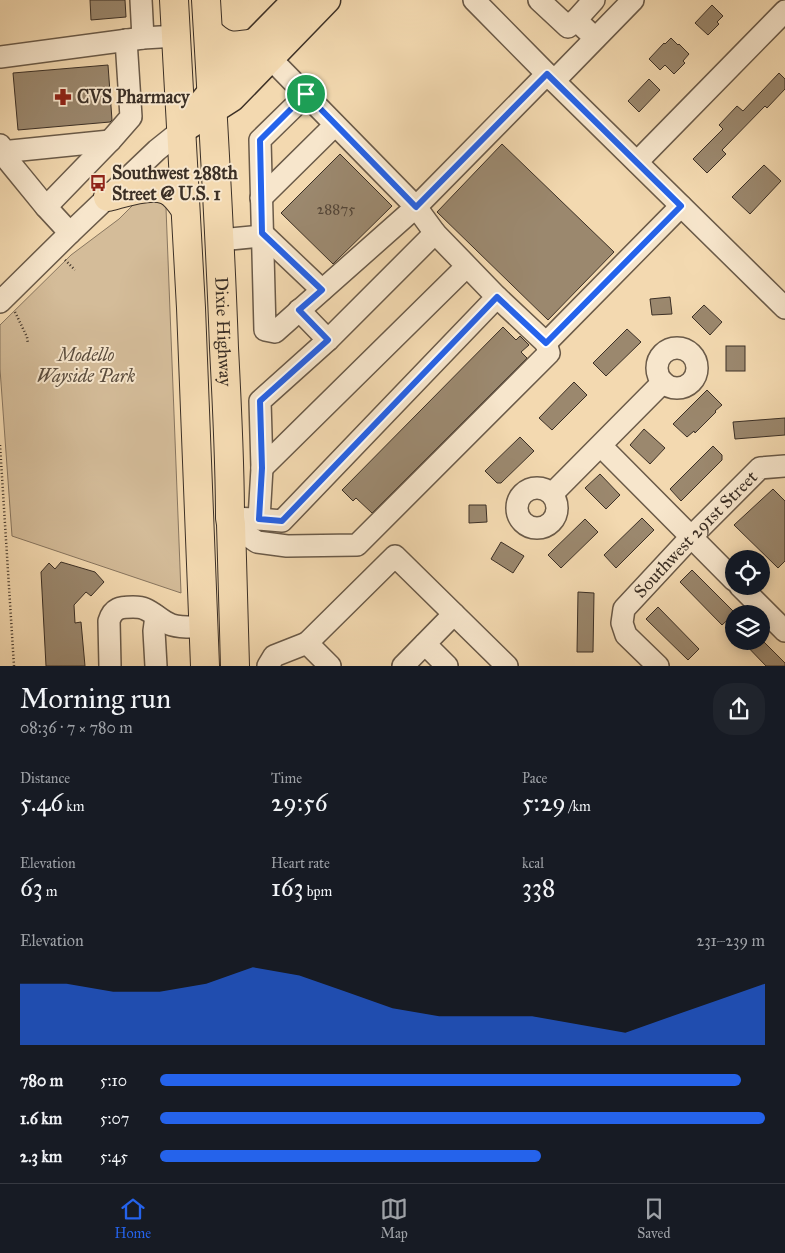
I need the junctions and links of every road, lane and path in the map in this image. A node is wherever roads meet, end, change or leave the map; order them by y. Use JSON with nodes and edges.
{"nodes":[{"id":1,"x":141,"y":0,"type":"edge"},
{"id":2,"x":174,"y":0,"type":"edge"},
{"id":3,"x":206,"y":0,"type":"edge"},
{"id":4,"x":296,"y":0,"type":"edge"},
{"id":5,"x":327,"y":0,"type":"edge"},
{"id":6,"x":474,"y":0,"type":"edge"},
{"id":7,"x":539,"y":0,"type":"edge"},
{"id":8,"x":594,"y":0,"type":"edge"},
{"id":9,"x":632,"y":0,"type":"edge"},
{"id":10,"x":785,"y":11,"type":"edge"},
{"id":11,"x":576,"y":20,"type":"junction"},
{"id":12,"x":208,"y":31,"type":"junction"},
{"id":13,"x":177,"y":36,"type":"junction"},
{"id":14,"x":595,"y":38,"type":"junction"},
{"id":15,"x":135,"y":39,"type":"junction"},
{"id":16,"x":262,"y":51,"type":"junction"},
{"id":17,"x":0,"y":57,"type":"edge"},
{"id":18,"x":551,"y":78,"type":"junction"},
{"id":19,"x":306,"y":94,"type":"junction"},
{"id":20,"x":212,"y":100,"type":"junction"},
{"id":21,"x":335,"y":125,"type":"junction"},
{"id":22,"x":182,"y":130,"type":"junction"},
{"id":23,"x":110,"y":141,"type":"junction"},
{"id":24,"x":1,"y":148,"type":"edge"},
{"id":25,"x":637,"y":162,"type":"junction"},
{"id":26,"x":108,"y":197,"type":"junction"},
{"id":27,"x":261,"y":198,"type":"junction"},
{"id":28,"x":681,"y":206,"type":"junction"},
{"id":29,"x":46,"y":207,"type":"junction"},
{"id":30,"x":416,"y":207,"type":"junction"},
{"id":31,"x":185,"y":209,"type":"junction"},
{"id":32,"x":70,"y":233,"type":"junction"},
{"id":33,"x":435,"y":233,"type":"junction"},
{"id":34,"x":262,"y":234,"type":"junction"},
{"id":35,"x":220,"y":240,"type":"junction"},
{"id":36,"x":64,"y":259,"type":"dead end"},
{"id":37,"x":467,"y":266,"type":"junction"},
{"id":38,"x":75,"y":270,"type":"dead end"},
{"id":39,"x":322,"y":290,"type":"junction"},
{"id":40,"x":497,"y":297,"type":"junction"},
{"id":41,"x":7,"y":305,"type":"edge"},
{"id":42,"x":785,"y":308,"type":"edge"},
{"id":43,"x":299,"y":310,"type":"junction"},
{"id":44,"x":328,"y":340,"type":"junction"},
{"id":45,"x":546,"y":343,"type":"junction"},
{"id":46,"x":28,"y":344,"type":"dead end"},
{"id":47,"x":193,"y":357,"type":"junction"},
{"id":48,"x":663,"y":382,"type":"dead end"},
{"id":49,"x":260,"y":401,"type":"junction"},
{"id":50,"x":227,"y":402,"type":"junction"},
{"id":51,"x":0,"y":445,"type":"edge"},
{"id":52,"x":600,"y":446,"type":"junction"},
{"id":53,"x":785,"y":466,"type":"edge"},
{"id":54,"x":262,"y":468,"type":"junction"},
{"id":55,"x":552,"y":494,"type":"dead end"},
{"id":56,"x":259,"y":519,"type":"junction"},
{"id":57,"x":230,"y":521,"type":"junction"},
{"id":58,"x":691,"y":537,"type":"junction"},
{"id":59,"x":725,"y":571,"type":"edge"},
{"id":60,"x":749,"y":595,"type":"edge"},
{"id":61,"x":454,"y":614,"type":"junction"},
{"id":62,"x":163,"y":620,"type":"junction"},
{"id":63,"x":204,"y":627,"type":"junction"},
{"id":64,"x":785,"y":631,"type":"edge"},
{"id":65,"x":307,"y":643,"type":"junction"},
{"id":66,"x":425,"y":644,"type":"junction"},
{"id":67,"x":14,"y":666,"type":"edge"},
{"id":68,"x":110,"y":666,"type":"edge"},
{"id":69,"x":156,"y":666,"type":"edge"},
{"id":70,"x":205,"y":666,"type":"edge"},
{"id":71,"x":235,"y":666,"type":"edge"},
{"id":72,"x":268,"y":666,"type":"edge"},
{"id":73,"x":330,"y":666,"type":"edge"},
{"id":74,"x":403,"y":666,"type":"edge"},
{"id":75,"x":447,"y":666,"type":"edge"},
{"id":76,"x":507,"y":666,"type":"edge"},
{"id":77,"x":658,"y":666,"type":"edge"}],
"edges":[{"from":1,"to":15,"type":"street"},
{"from":2,"to":13,"type":"highway","name":"Dixie Highway"},
{"from":3,"to":12,"type":"highway","name":"Dixie Highway"},
{"from":4,"to":16,"type":"main road"},
{"from":5,"to":16,"type":"main road"},
{"from":6,"to":18,"type":"street"},
{"from":7,"to":11,"type":"street"},
{"from":8,"to":11,"type":"street"},
{"from":9,"to":14,"type":"street"},
{"from":10,"to":25,"type":"street"},
{"from":11,"to":14,"type":"street"},
{"from":12,"to":16,"type":"highway"},
{"from":12,"to":20,"type":"highway","name":"Dixie Highway"},
{"from":13,"to":15,"type":"street"},
{"from":13,"to":22,"type":"highway","name":"Dixie Highway"},
{"from":14,"to":18,"type":"street"},
{"from":15,"to":17,"type":"street"},
{"from":15,"to":23,"type":"street"},
{"from":16,"to":19,"type":"street"},
{"from":16,"to":20,"type":"main road"},
{"from":18,"to":25,"type":"street"},
{"from":18,"to":30,"type":"street"},
{"from":19,"to":21,"type":"street"},
{"from":19,"to":27,"type":"street"},
{"from":20,"to":22,"type":"main road"},
{"from":20,"to":35,"type":"highway","name":"Dixie Highway"},
{"from":21,"to":27,"type":"street"},
{"from":21,"to":30,"type":"street"},
{"from":22,"to":26,"type":"street"},
{"from":22,"to":31,"type":"highway","name":"Dixie Highway"},
{"from":23,"to":24,"type":"street"},
{"from":23,"to":29,"type":"street"},
{"from":24,"to":29,"type":"street"},
{"from":25,"to":28,"type":"street"},
{"from":26,"to":31,"type":"highway"},
{"from":26,"to":32,"type":"street"},
{"from":27,"to":34,"type":"street"},
{"from":28,"to":42,"type":"street"},
{"from":28,"to":45,"type":"street"},
{"from":29,"to":32,"type":"street"},
{"from":30,"to":33,"type":"street"},
{"from":30,"to":39,"type":"street"},
{"from":31,"to":47,"type":"highway","name":"Dixie Highway"},
{"from":32,"to":41,"type":"street"},
{"from":33,"to":37,"type":"street"},
{"from":33,"to":44,"type":"street"},
{"from":34,"to":35,"type":"street"},
{"from":34,"to":39,"type":"street"},
{"from":34,"to":43,"type":"street"},
{"from":35,"to":50,"type":"highway","name":"Dixie Highway"},
{"from":36,"to":38,"type":"path"},
{"from":37,"to":40,"type":"street"},
{"from":37,"to":54,"type":"street"},
{"from":39,"to":43,"type":"street"},
{"from":40,"to":45,"type":"street"},
{"from":40,"to":56,"type":"street"},
{"from":41,"to":46,"type":"path"},
{"from":43,"to":44,"type":"street"},
{"from":44,"to":49,"type":"street"},
{"from":45,"to":57,"type":"street"},
{"from":47,"to":57,"type":"highway"},
{"from":47,"to":63,"type":"highway","name":"Dixie Highway"},
{"from":48,"to":52,"type":"street"},
{"from":49,"to":50,"type":"street"},
{"from":49,"to":54,"type":"street"},
{"from":50,"to":57,"type":"highway","name":"Dixie Highway"},
{"from":51,"to":67,"type":"path"},
{"from":52,"to":55,"type":"street"},
{"from":52,"to":58,"type":"street"},
{"from":53,"to":58,"type":"street","name":"Southwest 291st Street"},
{"from":54,"to":56,"type":"street"},
{"from":56,"to":57,"type":"street"},
{"from":57,"to":71,"type":"highway","name":"Dixie Highway"},
{"from":58,"to":59,"type":"street"},
{"from":58,"to":77,"type":"street","name":"Southwest 291st Street"},
{"from":60,"to":64,"type":"street"},
{"from":61,"to":65,"type":"street"},
{"from":61,"to":66,"type":"street"},
{"from":61,"to":76,"type":"street"},
{"from":62,"to":63,"type":"street"},
{"from":62,"to":68,"type":"street"},
{"from":62,"to":69,"type":"street"},
{"from":63,"to":70,"type":"highway","name":"Dixie Highway"},
{"from":65,"to":72,"type":"street"},
{"from":65,"to":73,"type":"street"},
{"from":66,"to":74,"type":"street"},
{"from":66,"to":75,"type":"street"}]}
